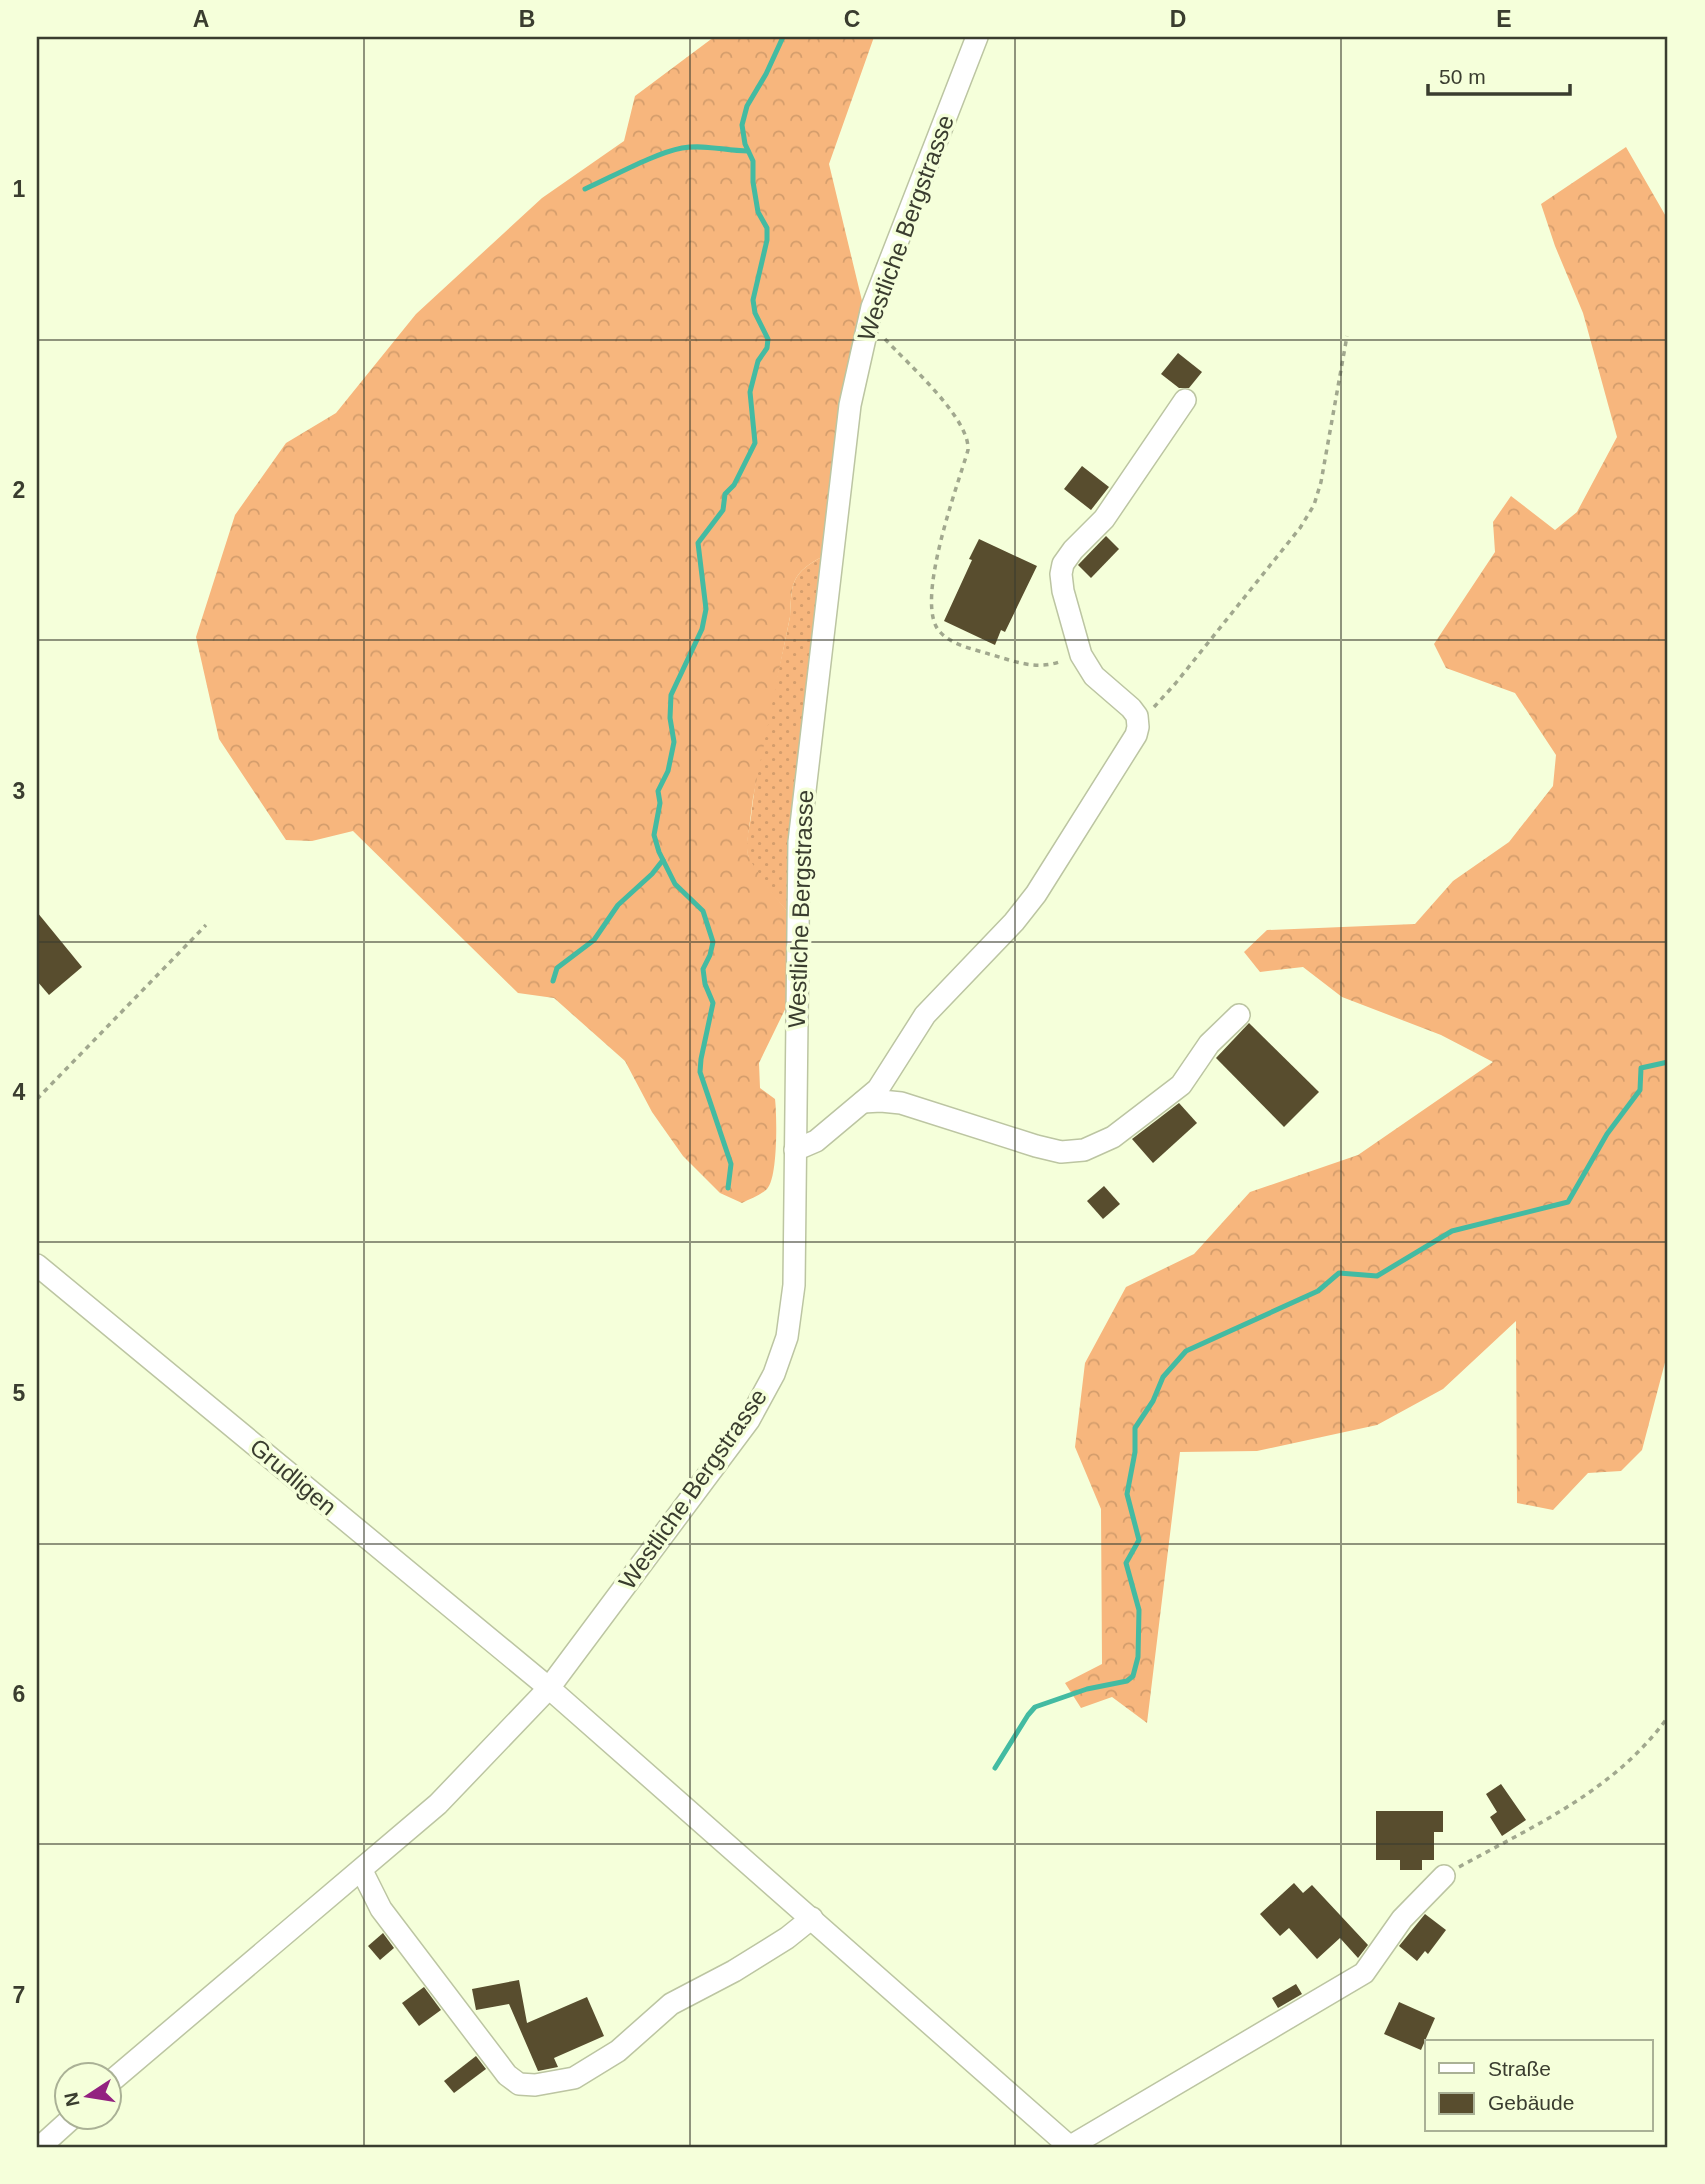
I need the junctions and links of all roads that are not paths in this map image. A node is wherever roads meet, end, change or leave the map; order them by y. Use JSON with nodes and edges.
{"nodes":[{"id":1,"x":977,"y":37,"type":"edge"},
{"id":2,"x":1185,"y":400,"type":"dead end"},
{"id":3,"x":1240,"y":1016,"type":"dead end"},
{"id":4,"x":863,"y":1102,"type":"junction"},
{"id":5,"x":795,"y":1150,"type":"junction"},
{"id":6,"x":37,"y":1265,"type":"edge"},
{"id":7,"x":549,"y":1688,"type":"junction"},
{"id":8,"x":362,"y":1871,"type":"junction"},
{"id":9,"x":1444,"y":1876,"type":"road end"},
{"id":10,"x":812,"y":1918,"type":"junction"},
{"id":11,"x":122,"y":2072,"type":"edge"},
{"id":12,"x":57,"y":2132,"type":"edge"},
{"id":13,"x":40,"y":2147,"type":"edge"},
{"id":14,"x":1069,"y":2147,"type":"edge"}],
"edges":[{"from":1,"to":5,"type":"street","name":"Westliche Bergstrasse"},
{"from":2,"to":4,"type":"street"},
{"from":3,"to":4,"type":"street"},
{"from":4,"to":5,"type":"street"},
{"from":5,"to":7,"type":"street","name":"Westliche Bergstrasse"},
{"from":6,"to":7,"type":"street","name":"Grudligen"},
{"from":7,"to":8,"type":"street","name":"Westliche Bergstrasse"},
{"from":7,"to":10,"type":"street","name":"Grudligen"},
{"from":8,"to":10,"type":"street"},
{"from":8,"to":11,"type":"street","name":"Westliche Bergstrasse"},
{"from":9,"to":14,"type":"street"},
{"from":10,"to":14,"type":"street","name":"Grudligen"},
{"from":12,"to":13,"type":"street"}]}
